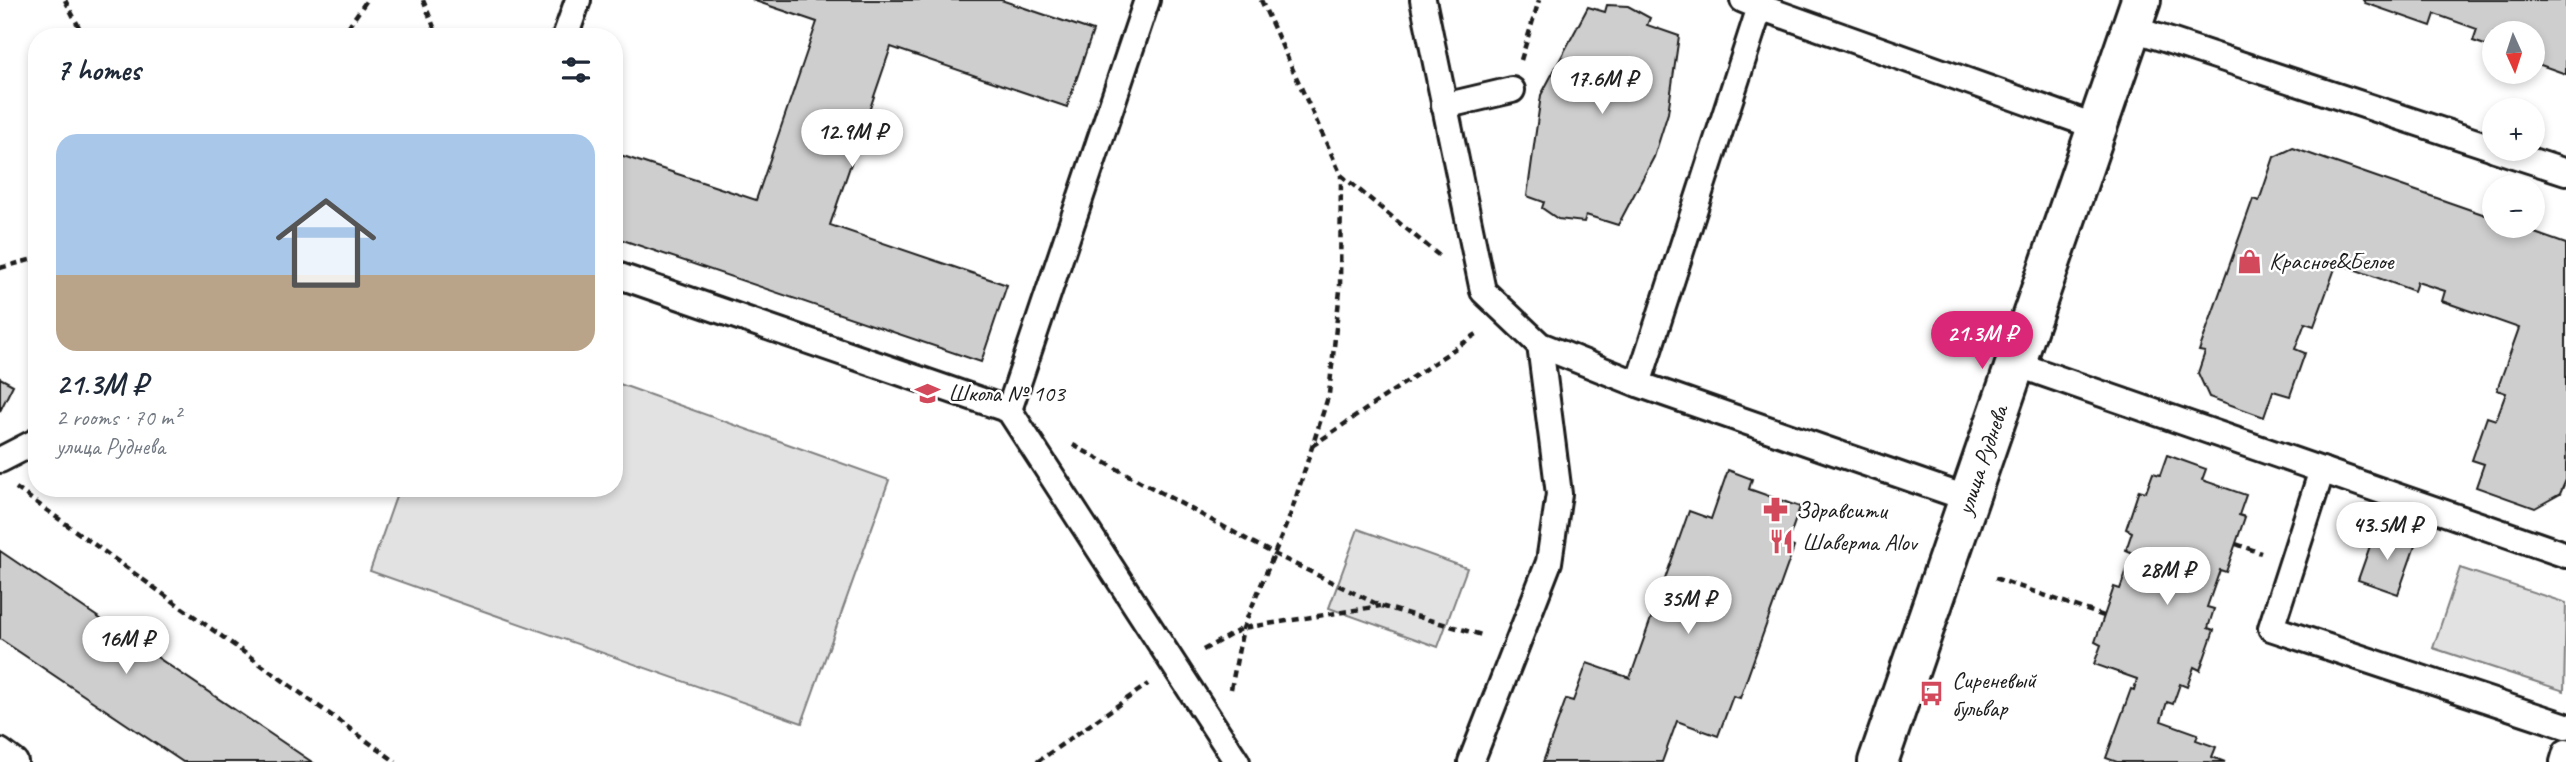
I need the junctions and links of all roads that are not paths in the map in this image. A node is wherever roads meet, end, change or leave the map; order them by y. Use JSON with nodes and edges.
{"nodes":[{"id":1,"x":578,"y":0,"type":"edge"},
{"id":2,"x":1147,"y":0,"type":"edge"},
{"id":3,"x":1423,"y":0,"type":"edge"},
{"id":4,"x":1752,"y":3,"type":"edge"},
{"id":5,"x":2136,"y":14,"type":"edge"},
{"id":6,"x":568,"y":28,"type":"edge"},
{"id":7,"x":1512,"y":90,"type":"road end"},
{"id":8,"x":1444,"y":106,"type":"junction"},
{"id":9,"x":2097,"y":127,"type":"junction"},
{"id":10,"x":2482,"y":144,"type":"edge"},
{"id":11,"x":2532,"y":161,"type":"edge"},
{"id":12,"x":2566,"y":172,"type":"edge"},
{"id":13,"x":623,"y":277,"type":"edge"},
{"id":14,"x":1540,"y":345,"type":"junction"},
{"id":15,"x":2016,"y":365,"type":"junction"},
{"id":16,"x":1638,"y":384,"type":"junction"},
{"id":17,"x":1009,"y":410,"type":"junction"},
{"id":18,"x":28,"y":446,"type":"edge"},
{"id":19,"x":0,"y":460,"type":"edge"},
{"id":20,"x":2322,"y":470,"type":"junction"},
{"id":21,"x":1969,"y":499,"type":"junction"},
{"id":22,"x":2566,"y":555,"type":"edge"},
{"id":23,"x":2566,"y":726,"type":"edge"},
{"id":24,"x":0,"y":751,"type":"edge"},
{"id":25,"x":2566,"y":752,"type":"edge"},
{"id":26,"x":15,"y":762,"type":"edge"},
{"id":27,"x":1237,"y":762,"type":"edge"},
{"id":28,"x":1471,"y":762,"type":"edge"},
{"id":29,"x":1878,"y":762,"type":"edge"},
{"id":30,"x":2563,"y":762,"type":"edge"}],
"edges":[{"from":1,"to":6,"type":"lane"},
{"from":2,"to":17,"type":"lane"},
{"from":3,"to":8,"type":"lane"},
{"from":4,"to":9,"type":"lane"},
{"from":4,"to":16,"type":"lane"},
{"from":5,"to":9,"type":"street","name":"улица Руднева"},
{"from":5,"to":10,"type":"lane"},
{"from":7,"to":8,"type":"lane"},
{"from":8,"to":14,"type":"lane"},
{"from":9,"to":15,"type":"street","name":"улица Руднева"},
{"from":11,"to":12,"type":"lane"},
{"from":13,"to":17,"type":"lane"},
{"from":14,"to":16,"type":"lane"},
{"from":14,"to":28,"type":"lane"},
{"from":15,"to":20,"type":"lane"},
{"from":15,"to":21,"type":"street","name":"улица Руднева"},
{"from":16,"to":21,"type":"lane"},
{"from":17,"to":27,"type":"lane"},
{"from":18,"to":19,"type":"lane"},
{"from":20,"to":22,"type":"lane"},
{"from":20,"to":23,"type":"lane"},
{"from":21,"to":29,"type":"street","name":"улица Руднева"},
{"from":24,"to":26,"type":"lane"},
{"from":25,"to":30,"type":"lane"}]}
